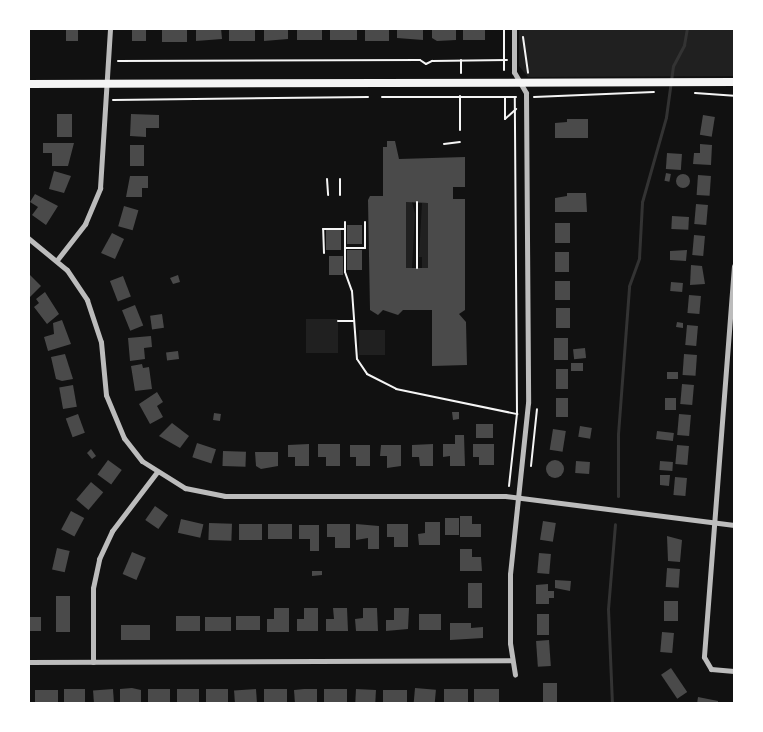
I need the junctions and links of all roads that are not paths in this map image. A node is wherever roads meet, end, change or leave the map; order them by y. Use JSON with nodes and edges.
{"nodes":[{"id":1,"x":110,"y":28,"type":"edge"},
{"id":2,"x":514,"y":28,"type":"edge"},
{"id":3,"x":520,"y":82,"type":"junction"},
{"id":4,"x":735,"y":82,"type":"edge"},
{"id":5,"x":106,"y":83,"type":"junction"},
{"id":6,"x":28,"y":84,"type":"edge"},
{"id":7,"x":28,"y":238,"type":"edge"},
{"id":8,"x":57,"y":260,"type":"junction"},
{"id":9,"x":735,"y":266,"type":"edge"},
{"id":10,"x":726,"y":382,"type":"junction"},
{"id":11,"x":735,"y":382,"type":"edge"},
{"id":12,"x":157,"y":472,"type":"junction"},
{"id":13,"x":518,"y":497,"type":"junction"},
{"id":14,"x":715,"y":524,"type":"junction"},
{"id":15,"x":735,"y":525,"type":"edge"},
{"id":16,"x":512,"y":660,"type":"junction"},
{"id":17,"x":28,"y":662,"type":"edge"},
{"id":18,"x":93,"y":662,"type":"junction"},
{"id":19,"x":735,"y":671,"type":"edge"},
{"id":20,"x":515,"y":675,"type":"dead end"}],
"edges":[{"from":1,"to":5,"type":"street"},
{"from":2,"to":3,"type":"street"},
{"from":3,"to":4,"type":"main road"},
{"from":3,"to":5,"type":"main road"},
{"from":3,"to":13,"type":"street"},
{"from":5,"to":6,"type":"main road"},
{"from":5,"to":8,"type":"street"},
{"from":7,"to":8,"type":"street"},
{"from":8,"to":12,"type":"street"},
{"from":9,"to":10,"type":"street"},
{"from":10,"to":11,"type":"street"},
{"from":10,"to":14,"type":"street"},
{"from":12,"to":13,"type":"street"},
{"from":12,"to":18,"type":"street"},
{"from":13,"to":14,"type":"street"},
{"from":13,"to":16,"type":"street"},
{"from":14,"to":15,"type":"street"},
{"from":14,"to":19,"type":"street"},
{"from":16,"to":18,"type":"street"},
{"from":16,"to":20,"type":"street"},
{"from":17,"to":18,"type":"street"}]}
